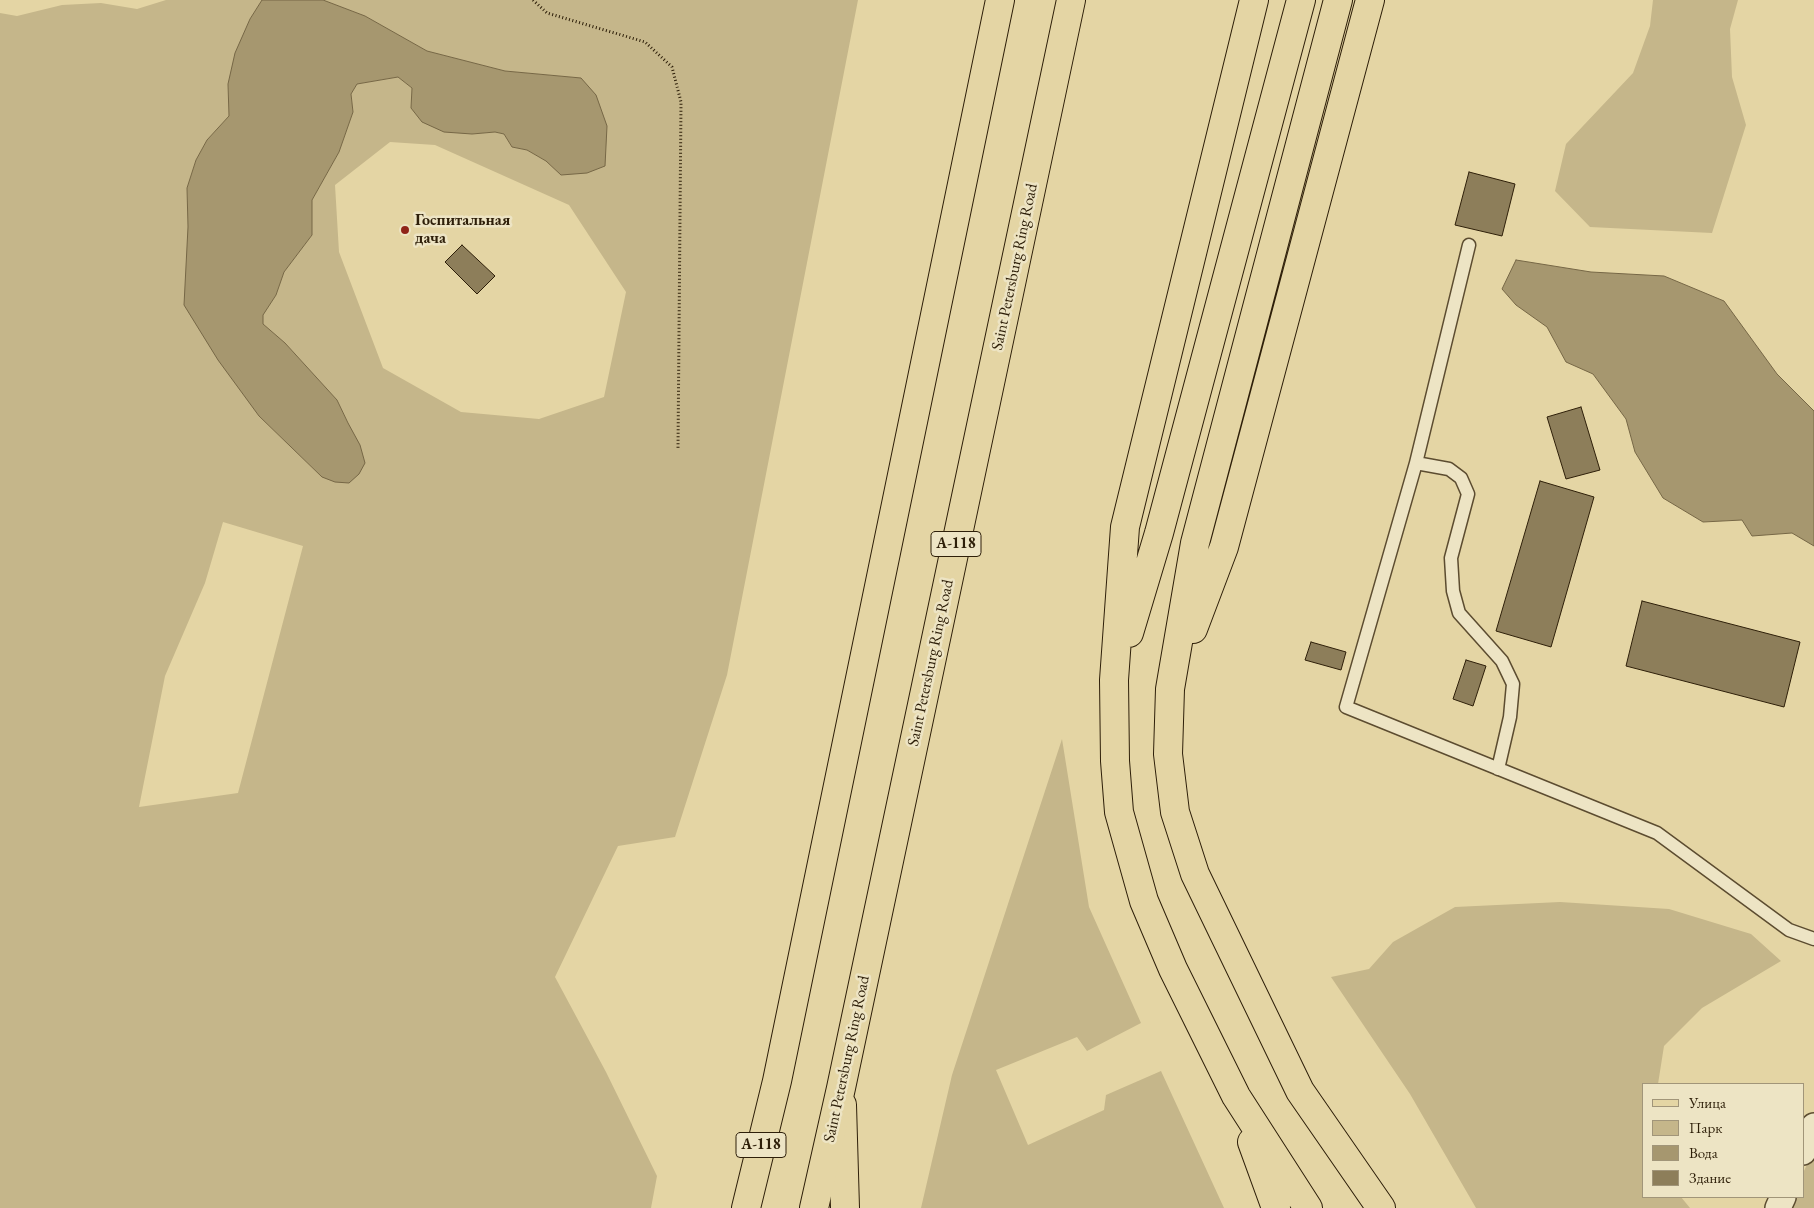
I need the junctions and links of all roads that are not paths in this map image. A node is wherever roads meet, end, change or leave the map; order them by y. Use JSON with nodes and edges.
{"nodes":[{"id":1,"x":1000,"y":0,"type":"edge"},
{"id":2,"x":1071,"y":0,"type":"edge"},
{"id":3,"x":1254,"y":0,"type":"edge"},
{"id":4,"x":1301,"y":0,"type":"edge"},
{"id":5,"x":1338,"y":0,"type":"edge"},
{"id":6,"x":1370,"y":0,"type":"edge"},
{"id":7,"x":1469,"y":245,"type":"dead end"},
{"id":8,"x":1416,"y":463,"type":"junction"},
{"id":9,"x":1114,"y":680,"type":"junction"},
{"id":10,"x":1170,"y":689,"type":"junction"},
{"id":11,"x":1498,"y":769,"type":"junction"},
{"id":12,"x":1814,"y":939,"type":"edge"},
{"id":13,"x":841,"y":1088,"type":"junction"},
{"id":14,"x":1236,"y":1096,"type":"junction"},
{"id":15,"x":1814,"y":1126,"type":"edge"},
{"id":16,"x":1804,"y":1150,"type":"edge"},
{"id":17,"x":1349,"y":1163,"type":"junction"},
{"id":18,"x":746,"y":1208,"type":"edge"},
{"id":19,"x":814,"y":1208,"type":"edge"},
{"id":20,"x":845,"y":1208,"type":"edge"},
{"id":21,"x":1276,"y":1208,"type":"edge"},
{"id":22,"x":1308,"y":1208,"type":"edge"},
{"id":23,"x":1361,"y":1208,"type":"edge"},
{"id":24,"x":1381,"y":1208,"type":"edge"}],
"edges":[{"from":1,"to":18,"type":"main road","number":"А-118"},
{"from":2,"to":13,"type":"main road","name":"Saint Petersburg Ring Road","number":"А-118"},
{"from":3,"to":9,"type":"main road"},
{"from":4,"to":9,"type":"main road"},
{"from":5,"to":10,"type":"main road"},
{"from":6,"to":10,"type":"main road"},
{"from":7,"to":8,"type":"lane"},
{"from":8,"to":11,"type":"lane"},
{"from":8,"to":11,"type":"lane"},
{"from":9,"to":14,"type":"main road"},
{"from":10,"to":17,"type":"main road"},
{"from":11,"to":12,"type":"lane"},
{"from":13,"to":19,"type":"main road","name":"Saint Petersburg Ring Road","number":"А-118"},
{"from":13,"to":20,"type":"main road"},
{"from":14,"to":21,"type":"main road"},
{"from":14,"to":22,"type":"main road"},
{"from":15,"to":16,"type":"street"},
{"from":17,"to":23,"type":"main road"},
{"from":17,"to":24,"type":"main road"}]}
